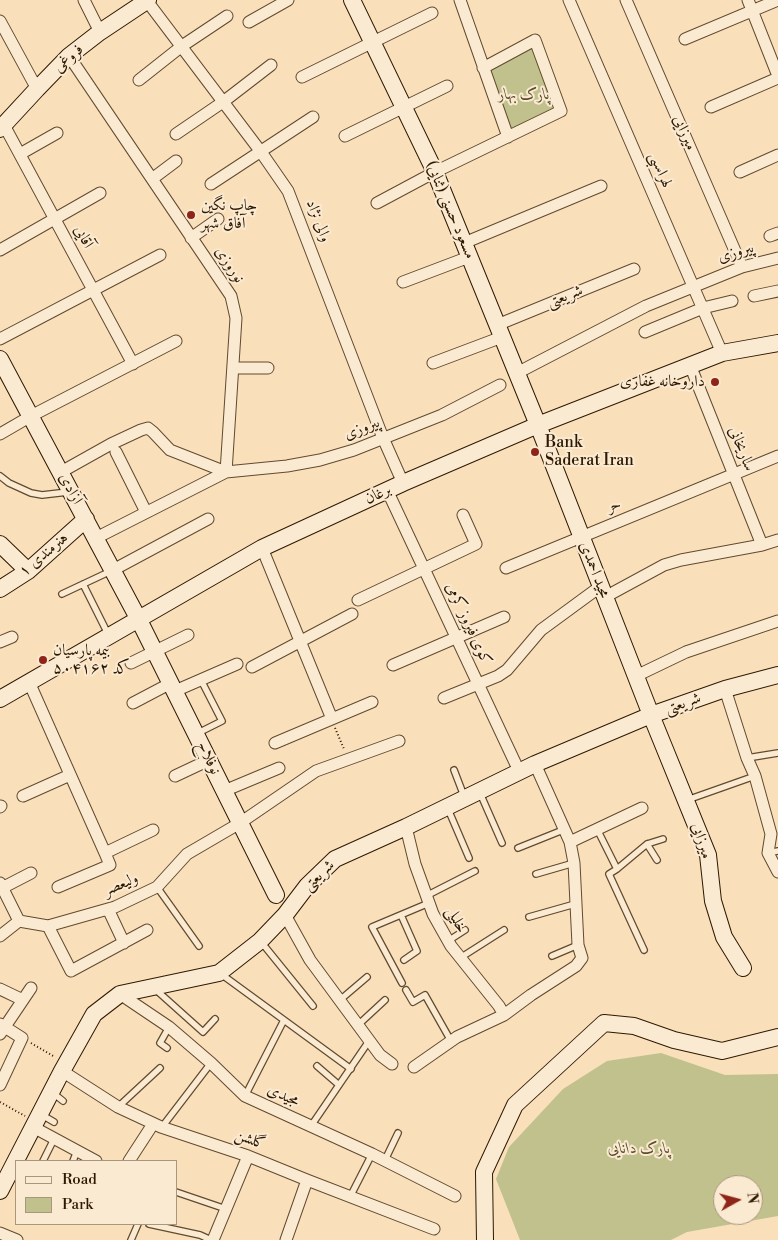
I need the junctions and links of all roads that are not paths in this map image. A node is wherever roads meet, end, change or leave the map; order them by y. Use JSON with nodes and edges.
{"nodes":[{"id":1,"x":84,"y":0,"type":"edge"},
{"id":2,"x":148,"y":0,"type":"edge"},
{"id":3,"x":288,"y":0,"type":"edge"},
{"id":4,"x":352,"y":0,"type":"edge"},
{"id":5,"x":460,"y":0,"type":"edge"},
{"id":6,"x":569,"y":0,"type":"edge"},
{"id":7,"x":626,"y":0,"type":"edge"},
{"id":8,"x":748,"y":0,"type":"edge"},
{"id":9,"x":778,"y":0,"type":"edge"},
{"id":10,"x":753,"y":12,"type":"junction"},
{"id":11,"x":432,"y":13,"type":"dead end"},
{"id":12,"x":227,"y":16,"type":"dead end"},
{"id":13,"x":0,"y":21,"type":"edge"},
{"id":14,"x":249,"y":22,"type":"dead end"},
{"id":15,"x":100,"y":32,"type":"junction"},
{"id":16,"x":685,"y":39,"type":"dead end"},
{"id":17,"x":372,"y":43,"type":"junction"},
{"id":18,"x":182,"y":46,"type":"junction"},
{"id":19,"x":69,"y":56,"type":"junction"},
{"id":20,"x":271,"y":65,"type":"dead end"},
{"id":21,"x":483,"y":68,"type":"junction"},
{"id":22,"x":302,"y":77,"type":"dead end"},
{"id":23,"x":778,"y":77,"type":"edge"},
{"id":24,"x":140,"y":80,"type":"dead end"},
{"id":25,"x":447,"y":86,"type":"dead end"},
{"id":26,"x":36,"y":89,"type":"junction"},
{"id":27,"x":223,"y":102,"type":"junction"},
{"id":28,"x":404,"y":107,"type":"junction"},
{"id":29,"x":711,"y":107,"type":"dead end"},
{"id":30,"x":313,"y":117,"type":"dead end"},
{"id":31,"x":2,"y":127,"type":"edge"},
{"id":32,"x":57,"y":133,"type":"dead end"},
{"id":33,"x":176,"y":134,"type":"dead end"},
{"id":34,"x":345,"y":136,"type":"dead end"},
{"id":35,"x":508,"y":137,"type":"junction"},
{"id":36,"x":261,"y":152,"type":"junction"},
{"id":37,"x":20,"y":154,"type":"junction"},
{"id":38,"x":778,"y":155,"type":"edge"},
{"id":39,"x":176,"y":161,"type":"dead end"},
{"id":40,"x":435,"y":172,"type":"junction"},
{"id":41,"x":740,"y":172,"type":"dead end"},
{"id":42,"x":152,"y":179,"type":"junction"},
{"id":43,"x":212,"y":184,"type":"dead end"},
{"id":44,"x":601,"y":186,"type":"dead end"},
{"id":45,"x":100,"y":193,"type":"dead end"},
{"id":46,"x":377,"y":203,"type":"dead end"},
{"id":47,"x":55,"y":219,"type":"junction"},
{"id":48,"x":218,"y":219,"type":"dead end"},
{"id":49,"x":191,"y":238,"type":"junction"},
{"id":50,"x":0,"y":250,"type":"edge"},
{"id":51,"x":466,"y":250,"type":"junction"},
{"id":52,"x":160,"y":255,"type":"dead end"},
{"id":53,"x":778,"y":258,"type":"edge"},
{"id":54,"x":742,"y":266,"type":"junction"},
{"id":55,"x":634,"y":270,"type":"dead end"},
{"id":56,"x":403,"y":282,"type":"dead end"},
{"id":57,"x":693,"y":286,"type":"junction"},
{"id":58,"x":93,"y":290,"type":"junction"},
{"id":59,"x":778,"y":291,"type":"edge"},
{"id":60,"x":754,"y":296,"type":"dead end"},
{"id":61,"x":732,"y":301,"type":"dead end"},
{"id":62,"x":703,"y":308,"type":"junction"},
{"id":63,"x":499,"y":331,"type":"junction"},
{"id":64,"x":646,"y":332,"type":"dead end"},
{"id":65,"x":0,"y":339,"type":"edge"},
{"id":66,"x":176,"y":341,"type":"dead end"},
{"id":67,"x":778,"y":343,"type":"edge"},
{"id":68,"x":722,"y":353,"type":"junction"},
{"id":69,"x":0,"y":358,"type":"edge"},
{"id":70,"x":433,"y":363,"type":"dead end"},
{"id":71,"x":132,"y":364,"type":"junction"},
{"id":72,"x":690,"y":365,"type":"junction"},
{"id":73,"x":234,"y":368,"type":"junction"},
{"id":74,"x":268,"y":368,"type":"dead end"},
{"id":75,"x":517,"y":373,"type":"junction"},
{"id":76,"x":500,"y":385,"type":"dead end"},
{"id":77,"x":31,"y":416,"type":"junction"},
{"id":78,"x":538,"y":425,"type":"junction"},
{"id":79,"x":0,"y":434,"type":"edge"},
{"id":80,"x":383,"y":438,"type":"junction"},
{"id":81,"x":116,"y":452,"type":"dead end"},
{"id":82,"x":778,"y":456,"type":"edge"},
{"id":83,"x":61,"y":472,"type":"junction"},
{"id":84,"x":226,"y":472,"type":"junction"},
{"id":85,"x":734,"y":474,"type":"junction"},
{"id":86,"x":0,"y":476,"type":"edge"},
{"id":87,"x":404,"y":483,"type":"junction"},
{"id":88,"x":387,"y":490,"type":"junction"},
{"id":89,"x":71,"y":492,"type":"junction"},
{"id":90,"x":146,"y":512,"type":"junction"},
{"id":91,"x":463,"y":515,"type":"dead end"},
{"id":92,"x":208,"y":519,"type":"dead end"},
{"id":93,"x":86,"y":520,"type":"junction"},
{"id":94,"x":581,"y":536,"type":"junction"},
{"id":95,"x":96,"y":538,"type":"junction"},
{"id":96,"x":778,"y":540,"type":"edge"},
{"id":97,"x":0,"y":544,"type":"edge"},
{"id":98,"x":762,"y":546,"type":"junction"},
{"id":99,"x":262,"y":548,"type":"junction"},
{"id":100,"x":423,"y":568,"type":"junction"},
{"id":101,"x":506,"y":568,"type":"dead end"},
{"id":102,"x":113,"y":570,"type":"junction"},
{"id":103,"x":28,"y":571,"type":"junction"},
{"id":104,"x":83,"y":584,"type":"junction"},
{"id":105,"x":0,"y":589,"type":"edge"},
{"id":106,"x":603,"y":592,"type":"junction"},
{"id":107,"x":62,"y":594,"type":"dead end"},
{"id":108,"x":358,"y":600,"type":"dead end"},
{"id":109,"x":352,"y":614,"type":"dead end"},
{"id":110,"x":504,"y":617,"type":"dead end"},
{"id":111,"x":140,"y":620,"type":"junction"},
{"id":112,"x":778,"y":621,"type":"edge"},
{"id":113,"x":188,"y":635,"type":"dead end"},
{"id":114,"x":108,"y":636,"type":"junction"},
{"id":115,"x":12,"y":637,"type":"dead end"},
{"id":116,"x":456,"y":638,"type":"junction"},
{"id":117,"x":300,"y":641,"type":"junction"},
{"id":118,"x":0,"y":642,"type":"edge"},
{"id":119,"x":155,"y":651,"type":"junction"},
{"id":120,"x":131,"y":663,"type":"dead end"},
{"id":121,"x":237,"y":664,"type":"dead end"},
{"id":122,"x":393,"y":665,"type":"dead end"},
{"id":123,"x":252,"y":667,"type":"dead end"},
{"id":124,"x":778,"y":675,"type":"edge"},
{"id":125,"x":636,"y":676,"type":"junction"},
{"id":126,"x":201,"y":680,"type":"junction"},
{"id":127,"x":29,"y":682,"type":"junction"},
{"id":128,"x":478,"y":684,"type":"junction"},
{"id":129,"x":173,"y":687,"type":"junction"},
{"id":130,"x":725,"y":689,"type":"junction"},
{"id":131,"x":444,"y":698,"type":"dead end"},
{"id":132,"x":0,"y":699,"type":"edge"},
{"id":133,"x":372,"y":702,"type":"dead end"},
{"id":134,"x":133,"y":703,"type":"dead end"},
{"id":135,"x":651,"y":715,"type":"junction"},
{"id":136,"x":332,"y":719,"type":"junction"},
{"id":137,"x":196,"y":734,"type":"junction"},
{"id":138,"x":399,"y":740,"type":"dead end"},
{"id":139,"x":275,"y":743,"type":"dead end"},
{"id":140,"x":778,"y":753,"type":"edge"},
{"id":141,"x":747,"y":758,"type":"junction"},
{"id":142,"x":209,"y":760,"type":"junction"},
{"id":143,"x":535,"y":764,"type":"junction"},
{"id":144,"x":279,"y":768,"type":"dead end"},
{"id":145,"x":454,"y":770,"type":"dead end"},
{"id":146,"x":519,"y":771,"type":"junction"},
{"id":147,"x":70,"y":775,"type":"junction"},
{"id":148,"x":175,"y":776,"type":"dead end"},
{"id":149,"x":755,"y":776,"type":"junction"},
{"id":150,"x":224,"y":791,"type":"junction"},
{"id":151,"x":472,"y":794,"type":"junction"},
{"id":152,"x":23,"y":796,"type":"dead end"},
{"id":153,"x":687,"y":800,"type":"junction"},
{"id":154,"x":447,"y":807,"type":"junction"},
{"id":155,"x":642,"y":808,"type":"dead end"},
{"id":156,"x":240,"y":823,"type":"junction"},
{"id":157,"x":406,"y":827,"type":"junction"},
{"id":158,"x":597,"y":829,"type":"junction"},
{"id":159,"x":153,"y":830,"type":"dead end"},
{"id":160,"x":563,"y":830,"type":"junction"},
{"id":161,"x":663,"y":839,"type":"dead end"},
{"id":162,"x":570,"y":842,"type":"junction"},
{"id":163,"x":502,"y":843,"type":"dead end"},
{"id":164,"x":647,"y":844,"type":"junction"},
{"id":165,"x":518,"y":848,"type":"dead end"},
{"id":166,"x":773,"y":852,"type":"edge"},
{"id":167,"x":105,"y":853,"type":"junction"},
{"id":168,"x":469,"y":858,"type":"dead end"},
{"id":169,"x":656,"y":860,"type":"dead end"},
{"id":170,"x":574,"y":863,"type":"junction"},
{"id":171,"x":617,"y":869,"type":"junction"},
{"id":172,"x":778,"y":870,"type":"edge"},
{"id":173,"x":475,"y":871,"type":"dead end"},
{"id":174,"x":31,"y":873,"type":"dead end"},
{"id":175,"x":536,"y":874,"type":"dead end"},
{"id":176,"x":1,"y":886,"type":"edge"},
{"id":177,"x":58,"y":887,"type":"dead end"},
{"id":178,"x":157,"y":887,"type":"junction"},
{"id":179,"x":276,"y":895,"type":"dead end"},
{"id":180,"x":428,"y":899,"type":"junction"},
{"id":181,"x":576,"y":904,"type":"junction"},
{"id":182,"x":108,"y":909,"type":"junction"},
{"id":183,"x":284,"y":915,"type":"junction"},
{"id":184,"x":401,"y":915,"type":"junction"},
{"id":185,"x":529,"y":917,"type":"dead end"},
{"id":186,"x":19,"y":921,"type":"junction"},
{"id":187,"x":48,"y":926,"type":"junction"},
{"id":188,"x":147,"y":930,"type":"dead end"},
{"id":189,"x":465,"y":930,"type":"dead end"},
{"id":190,"x":504,"y":930,"type":"dead end"},
{"id":191,"x":0,"y":936,"type":"edge"},
{"id":192,"x":260,"y":941,"type":"junction"},
{"id":193,"x":448,"y":941,"type":"junction"},
{"id":194,"x":124,"y":942,"type":"junction"},
{"id":195,"x":578,"y":945,"type":"junction"},
{"id":196,"x":199,"y":946,"type":"dead end"},
{"id":197,"x":644,"y":950,"type":"dead end"},
{"id":198,"x":552,"y":956,"type":"dead end"},
{"id":199,"x":460,"y":958,"type":"junction"},
{"id":200,"x":404,"y":960,"type":"dead end"},
{"id":201,"x":743,"y":968,"type":"dead end"},
{"id":202,"x":219,"y":972,"type":"junction"},
{"id":203,"x":367,"y":976,"type":"dead end"},
{"id":204,"x":402,"y":983,"type":"dead end"},
{"id":205,"x":152,"y":986,"type":"junction"},
{"id":206,"x":31,"y":988,"type":"dead end"},
{"id":207,"x":0,"y":989,"type":"edge"},
{"id":208,"x":406,"y":990,"type":"dead end"},
{"id":209,"x":120,"y":994,"type":"junction"},
{"id":210,"x":23,"y":1000,"type":"junction"},
{"id":211,"x":340,"y":1000,"type":"junction"},
{"id":212,"x":384,"y":1000,"type":"dead end"},
{"id":213,"x":313,"y":1006,"type":"dead end"},
{"id":214,"x":504,"y":1015,"type":"junction"},
{"id":215,"x":215,"y":1019,"type":"dead end"},
{"id":216,"x":284,"y":1020,"type":"junction"},
{"id":217,"x":358,"y":1025,"type":"junction"},
{"id":218,"x":169,"y":1027,"type":"junction"},
{"id":219,"x":2,"y":1029,"type":"edge"},
{"id":220,"x":778,"y":1037,"type":"edge"},
{"id":221,"x":370,"y":1041,"type":"junction"},
{"id":222,"x":451,"y":1041,"type":"junction"},
{"id":223,"x":167,"y":1048,"type":"dead end"},
{"id":224,"x":211,"y":1063,"type":"junction"},
{"id":225,"x":392,"y":1064,"type":"dead end"},
{"id":226,"x":317,"y":1066,"type":"dead end"},
{"id":227,"x":64,"y":1067,"type":"junction"},
{"id":228,"x":414,"y":1067,"type":"dead end"},
{"id":229,"x":160,"y":1068,"type":"dead end"},
{"id":230,"x":351,"y":1069,"type":"junction"},
{"id":231,"x":0,"y":1085,"type":"edge"},
{"id":232,"x":339,"y":1086,"type":"junction"},
{"id":233,"x":245,"y":1096,"type":"junction"},
{"id":234,"x":118,"y":1107,"type":"junction"},
{"id":235,"x":36,"y":1121,"type":"junction"},
{"id":236,"x":54,"y":1122,"type":"dead end"},
{"id":237,"x":157,"y":1125,"type":"junction"},
{"id":238,"x":311,"y":1126,"type":"junction"},
{"id":239,"x":398,"y":1133,"type":"dead end"},
{"id":240,"x":54,"y":1139,"type":"junction"},
{"id":241,"x":372,"y":1154,"type":"junction"},
{"id":242,"x":75,"y":1156,"type":"edge"},
{"id":243,"x":248,"y":1156,"type":"junction"},
{"id":244,"x":20,"y":1160,"type":"edge"},
{"id":245,"x":44,"y":1160,"type":"edge"},
{"id":246,"x":92,"y":1160,"type":"edge"},
{"id":247,"x":130,"y":1160,"type":"edge"},
{"id":248,"x":385,"y":1160,"type":"junction"},
{"id":249,"x":12,"y":1178,"type":"edge"},
{"id":250,"x":307,"y":1180,"type":"junction"},
{"id":251,"x":0,"y":1191,"type":"edge"},
{"id":252,"x":178,"y":1193,"type":"edge"},
{"id":253,"x":455,"y":1196,"type":"dead end"},
{"id":254,"x":350,"y":1197,"type":"junction"},
{"id":255,"x":227,"y":1209,"type":"junction"},
{"id":256,"x":138,"y":1225,"type":"edge"},
{"id":257,"x":154,"y":1225,"type":"edge"},
{"id":258,"x":434,"y":1229,"type":"dead end"},
{"id":259,"x":0,"y":1233,"type":"edge"},
{"id":260,"x":17,"y":1240,"type":"edge"},
{"id":261,"x":132,"y":1240,"type":"edge"},
{"id":262,"x":212,"y":1240,"type":"edge"},
{"id":263,"x":286,"y":1240,"type":"edge"},
{"id":264,"x":485,"y":1240,"type":"edge"}],
"edges":[{"from":1,"to":15,"type":"street"},
{"from":2,"to":15,"type":"street","name":"فروغی"},
{"from":2,"to":18,"type":"street","name":"والی نژاد"},
{"from":3,"to":14,"type":"street"},
{"from":4,"to":17,"type":"street","name":"مسعود حسنی (ثنایی)"},
{"from":5,"to":21,"type":"street"},
{"from":6,"to":57,"type":"street","name":"لهراسبی"},
{"from":7,"to":54,"type":"street","name":"میرزایی"},
{"from":8,"to":10,"type":"street"},
{"from":9,"to":10,"type":"street"},
{"from":10,"to":16,"type":"street"},
{"from":10,"to":23,"type":"street"},
{"from":11,"to":17,"type":"street"},
{"from":12,"to":18,"type":"street"},
{"from":13,"to":26,"type":"street"},
{"from":15,"to":19,"type":"street","name":"فروغی"},
{"from":17,"to":22,"type":"street"},
{"from":17,"to":28,"type":"street","name":"مسعود حسنی (ثنایی)"},
{"from":18,"to":24,"type":"street"},
{"from":18,"to":27,"type":"street","name":"والی نژاد"},
{"from":19,"to":26,"type":"street","name":"فروغی"},
{"from":19,"to":42,"type":"street","name":"نوروزی"},
{"from":20,"to":27,"type":"street"},
{"from":21,"to":35,"type":"street"},
{"from":21,"to":35,"type":"street"},
{"from":23,"to":29,"type":"street"},
{"from":25,"to":28,"type":"street"},
{"from":26,"to":31,"type":"street","name":"فروغی"},
{"from":27,"to":33,"type":"street"},
{"from":27,"to":36,"type":"street","name":"والی نژاد"},
{"from":28,"to":34,"type":"street"},
{"from":28,"to":40,"type":"street","name":"مسعود حسنی (ثنایی)"},
{"from":30,"to":36,"type":"street"},
{"from":31,"to":37,"type":"street","name":"آقایی"},
{"from":32,"to":37,"type":"street"},
{"from":35,"to":40,"type":"street"},
{"from":36,"to":43,"type":"street"},
{"from":36,"to":80,"type":"street","name":"والی نژاد"},
{"from":37,"to":47,"type":"street","name":"آقایی"},
{"from":38,"to":41,"type":"street"},
{"from":39,"to":42,"type":"street"},
{"from":40,"to":46,"type":"street"},
{"from":40,"to":51,"type":"street","name":"مسعود حسنی (ثنایی)"},
{"from":42,"to":49,"type":"street","name":"نوروزی"},
{"from":44,"to":51,"type":"street"},
{"from":45,"to":47,"type":"street"},
{"from":47,"to":50,"type":"street"},
{"from":47,"to":58,"type":"street","name":"آقایی"},
{"from":48,"to":49,"type":"street"},
{"from":49,"to":73,"type":"street","name":"نوروزی"},
{"from":51,"to":56,"type":"street"},
{"from":51,"to":63,"type":"street","name":"مسعود حسنی (ثنایی)"},
{"from":52,"to":58,"type":"street"},
{"from":53,"to":54,"type":"street","name":"پیروزی"},
{"from":54,"to":57,"type":"street","name":"پیروزی"},
{"from":55,"to":63,"type":"street","name":"شریعتی"},
{"from":57,"to":62,"type":"street","name":"لهراسبی"},
{"from":57,"to":75,"type":"street","name":"پیروزی"},
{"from":58,"to":65,"type":"street"},
{"from":58,"to":71,"type":"street","name":"آقایی"},
{"from":59,"to":60,"type":"street"},
{"from":61,"to":62,"type":"street"},
{"from":62,"to":64,"type":"street"},
{"from":62,"to":68,"type":"street","name":"لهراسبی"},
{"from":63,"to":70,"type":"street","name":"شریعتی"},
{"from":63,"to":75,"type":"street","name":"مسعود حسنی (ثنایی)"},
{"from":66,"to":71,"type":"street"},
{"from":67,"to":68,"type":"street","name":"برغان"},
{"from":68,"to":72,"type":"street","name":"برغان"},
{"from":69,"to":77,"type":"street","name":"آزادی"},
{"from":71,"to":77,"type":"street"},
{"from":72,"to":78,"type":"street","name":"برغان"},
{"from":72,"to":85,"type":"street","name":"ساریخانی"},
{"from":73,"to":74,"type":"street"},
{"from":73,"to":84,"type":"street","name":"نوروزی"},
{"from":75,"to":78,"type":"street","name":"مسعود حسنی (ثنایی)"},
{"from":76,"to":80,"type":"street","name":"پیروزی"},
{"from":77,"to":79,"type":"street"},
{"from":77,"to":83,"type":"street","name":"آزادی"},
{"from":78,"to":87,"type":"street","name":"برغان"},
{"from":78,"to":94,"type":"street","name":"مجید احمدی"},
{"from":80,"to":84,"type":"street","name":"پیروزی"},
{"from":80,"to":87,"type":"street","name":"والی نژاد"},
{"from":81,"to":90,"type":"street"},
{"from":82,"to":85,"type":"street","name":"حر"},
{"from":83,"to":84,"type":"street"},
{"from":83,"to":89,"type":"street","name":"آزادی"},
{"from":84,"to":90,"type":"street"},
{"from":85,"to":94,"type":"street","name":"حر"},
{"from":85,"to":98,"type":"street","name":"ساریخانی"},
{"from":86,"to":89,"type":"lane"},
{"from":87,"to":88,"type":"street","name":"برغان"},
{"from":88,"to":99,"type":"street","name":"برغان"},
{"from":88,"to":100,"type":"street","name":"کوی فیروز کرمی"},
{"from":89,"to":93,"type":"street","name":"آزادی"},
{"from":90,"to":95,"type":"street"},
{"from":91,"to":100,"type":"street"},
{"from":92,"to":102,"type":"street"},
{"from":93,"to":95,"type":"street","name":"آزادی"},
{"from":93,"to":103,"type":"street","name":"هنرمندی ۱"},
{"from":94,"to":101,"type":"street","name":"حر"},
{"from":94,"to":106,"type":"street","name":"مجید احمدی"},
{"from":95,"to":102,"type":"street","name":"آزادی"},
{"from":96,"to":98,"type":"street"},
{"from":97,"to":103,"type":"street"},
{"from":98,"to":106,"type":"street"},
{"from":99,"to":111,"type":"street","name":"برغان"},
{"from":99,"to":117,"type":"street"},
{"from":100,"to":108,"type":"street"},
{"from":100,"to":116,"type":"street","name":"کوی فیروز کرمی"},
{"from":102,"to":104,"type":"lane"},
{"from":102,"to":111,"type":"street","name":"آزادی"},
{"from":103,"to":105,"type":"street","name":"هنرمندی ۱"},
{"from":104,"to":107,"type":"lane"},
{"from":104,"to":114,"type":"lane"},
{"from":106,"to":125,"type":"street","name":"مجید احمدی"},
{"from":106,"to":128,"type":"street"},
{"from":109,"to":117,"type":"street"},
{"from":110,"to":116,"type":"street"},
{"from":111,"to":114,"type":"street","name":"برغان"},
{"from":111,"to":119,"type":"street","name":"نوفلاح"},
{"from":112,"to":125,"type":"street"},
{"from":113,"to":119,"type":"street"},
{"from":114,"to":127,"type":"street","name":"برغان"},
{"from":115,"to":118,"type":"street"},
{"from":116,"to":122,"type":"street"},
{"from":116,"to":128,"type":"street","name":"کوی فیروز کرمی"},
{"from":117,"to":123,"type":"street"},
{"from":117,"to":136,"type":"street"},
{"from":119,"to":120,"type":"street"},
{"from":119,"to":129,"type":"street","name":"نوفلاح"},
{"from":121,"to":126,"type":"street"},
{"from":124,"to":130,"type":"street","name":"شریعتی"},
{"from":125,"to":135,"type":"street","name":"مجید احمدی"},
{"from":126,"to":129,"type":"street"},
{"from":126,"to":137,"type":"lane"},
{"from":127,"to":132,"type":"street","name":"برغان"},
{"from":127,"to":147,"type":"street"},
{"from":128,"to":131,"type":"street"},
{"from":128,"to":146,"type":"street","name":"کوی فیروز کرمی"},
{"from":129,"to":134,"type":"street"},
{"from":129,"to":137,"type":"street","name":"نوفلاح"},
{"from":130,"to":135,"type":"street","name":"شریعتی"},
{"from":130,"to":141,"type":"street"},
{"from":133,"to":136,"type":"street"},
{"from":135,"to":143,"type":"street","name":"شریعتی"},
{"from":135,"to":153,"type":"street","name":"میرزایی"},
{"from":136,"to":139,"type":"street"},
{"from":137,"to":142,"type":"street","name":"نوفلاح"},
{"from":138,"to":156,"type":"street","name":"ولیعصر"},
{"from":140,"to":141,"type":"lane"},
{"from":141,"to":149,"type":"street"},
{"from":142,"to":148,"type":"street"},
{"from":142,"to":150,"type":"street","name":"نوفلاح"},
{"from":143,"to":146,"type":"street","name":"شریعتی"},
{"from":143,"to":160,"type":"street"},
{"from":144,"to":150,"type":"street"},
{"from":145,"to":151,"type":"lane"},
{"from":146,"to":151,"type":"street","name":"شریعتی"},
{"from":147,"to":152,"type":"street"},
{"from":147,"to":167,"type":"street"},
{"from":149,"to":153,"type":"lane"},
{"from":149,"to":166,"type":"street"},
{"from":150,"to":156,"type":"street","name":"نوفلاح"},
{"from":151,"to":154,"type":"street","name":"شریعتی"},
{"from":151,"to":163,"type":"lane"},
{"from":153,"to":201,"type":"street","name":"میرزایی"},
{"from":154,"to":157,"type":"street","name":"شریعتی"},
{"from":154,"to":168,"type":"lane"},
{"from":155,"to":158,"type":"street"},
{"from":156,"to":178,"type":"street","name":"ولیعصر"},
{"from":156,"to":179,"type":"street","name":"نوفلاح"},
{"from":157,"to":180,"type":"street","name":"خلیلی"},
{"from":157,"to":183,"type":"street","name":"شریعتی"},
{"from":158,"to":162,"type":"street"},
{"from":158,"to":171,"type":"lane"},
{"from":159,"to":167,"type":"street"},
{"from":160,"to":162,"type":"street"},
{"from":160,"to":165,"type":"lane"},
{"from":161,"to":164,"type":"lane"},
{"from":162,"to":170,"type":"street"},
{"from":164,"to":169,"type":"lane"},
{"from":164,"to":171,"type":"lane"},
{"from":166,"to":172,"type":"street"},
{"from":167,"to":177,"type":"street"},
{"from":170,"to":175,"type":"lane"},
{"from":170,"to":181,"type":"street"},
{"from":171,"to":197,"type":"lane"},
{"from":173,"to":180,"type":"lane"},
{"from":174,"to":176,"type":"street"},
{"from":176,"to":186,"type":"street"},
{"from":178,"to":182,"type":"street","name":"ولیعصر"},
{"from":178,"to":196,"type":"lane"},
{"from":180,"to":184,"type":"lane"},
{"from":180,"to":193,"type":"street","name":"خلیلی"},
{"from":181,"to":185,"type":"lane"},
{"from":181,"to":195,"type":"street"},
{"from":182,"to":187,"type":"street","name":"ولیعصر"},
{"from":182,"to":194,"type":"street"},
{"from":183,"to":192,"type":"street","name":"شریعتی"},
{"from":183,"to":211,"type":"street"},
{"from":184,"to":200,"type":"lane"},
{"from":184,"to":204,"type":"lane"},
{"from":186,"to":187,"type":"street","name":"ولیعصر"},
{"from":186,"to":191,"type":"street"},
{"from":187,"to":194,"type":"street"},
{"from":188,"to":194,"type":"street"},
{"from":189,"to":193,"type":"lane"},
{"from":190,"to":199,"type":"lane"},
{"from":192,"to":202,"type":"street","name":"شریعتی"},
{"from":192,"to":213,"type":"lane"},
{"from":193,"to":199,"type":"street","name":"خلیلی"},
{"from":195,"to":198,"type":"lane"},
{"from":195,"to":214,"type":"street"},
{"from":199,"to":214,"type":"street","name":"خلیلی"},
{"from":202,"to":205,"type":"street","name":"شریعتی"},
{"from":202,"to":216,"type":"lane"},
{"from":203,"to":211,"type":"lane"},
{"from":205,"to":209,"type":"street","name":"شریعتی"},
{"from":205,"to":215,"type":"lane"},
{"from":206,"to":210,"type":"street"},
{"from":207,"to":210,"type":"street"},
{"from":208,"to":222,"type":"lane"},
{"from":209,"to":218,"type":"street","name":"مجیدی"},
{"from":209,"to":227,"type":"street","name":"شریعتی"},
{"from":210,"to":219,"type":"street"},
{"from":211,"to":217,"type":"street"},
{"from":212,"to":217,"type":"lane"},
{"from":214,"to":222,"type":"street"},
{"from":216,"to":230,"type":"lane"},
{"from":216,"to":233,"type":"lane"},
{"from":217,"to":221,"type":"street"},
{"from":218,"to":223,"type":"lane"},
{"from":218,"to":224,"type":"street","name":"مجیدی"},
{"from":219,"to":231,"type":"street"},
{"from":220,"to":264,"type":"street"},
{"from":221,"to":225,"type":"street"},
{"from":221,"to":230,"type":"lane"},
{"from":222,"to":228,"type":"street"},
{"from":224,"to":233,"type":"street","name":"مجیدی"},
{"from":224,"to":237,"type":"lane"},
{"from":226,"to":232,"type":"lane"},
{"from":227,"to":234,"type":"street","name":"گلشن"},
{"from":227,"to":235,"type":"street","name":"شریعتی"},
{"from":229,"to":234,"type":"lane"},
{"from":230,"to":232,"type":"lane"},
{"from":232,"to":238,"type":"lane"},
{"from":233,"to":238,"type":"street","name":"مجیدی"},
{"from":234,"to":237,"type":"street","name":"گلشن"},
{"from":235,"to":236,"type":"lane"},
{"from":235,"to":240,"type":"street"},
{"from":235,"to":244,"type":"street","name":"شریعتی"},
{"from":237,"to":243,"type":"street","name":"گلشن"},
{"from":237,"to":247,"type":"street"},
{"from":238,"to":241,"type":"street","name":"مجیدی"},
{"from":239,"to":248,"type":"lane"},
{"from":240,"to":242,"type":"street"},
{"from":240,"to":245,"type":"lane"},
{"from":241,"to":248,"type":"street","name":"مجیدی"},
{"from":241,"to":254,"type":"lane"},
{"from":242,"to":246,"type":"street"},
{"from":243,"to":250,"type":"street","name":"گلشن"},
{"from":243,"to":255,"type":"street"},
{"from":248,"to":253,"type":"street","name":"مجیدی"},
{"from":249,"to":251,"type":"street","name":"شریعتی"},
{"from":250,"to":254,"type":"street","name":"گلشن"},
{"from":250,"to":263,"type":"street"},
{"from":252,"to":255,"type":"lane"},
{"from":254,"to":258,"type":"street","name":"گلشن"},
{"from":255,"to":262,"type":"street"},
{"from":256,"to":261,"type":"lane"},
{"from":257,"to":262,"type":"lane"},
{"from":259,"to":260,"type":"street"}]}
